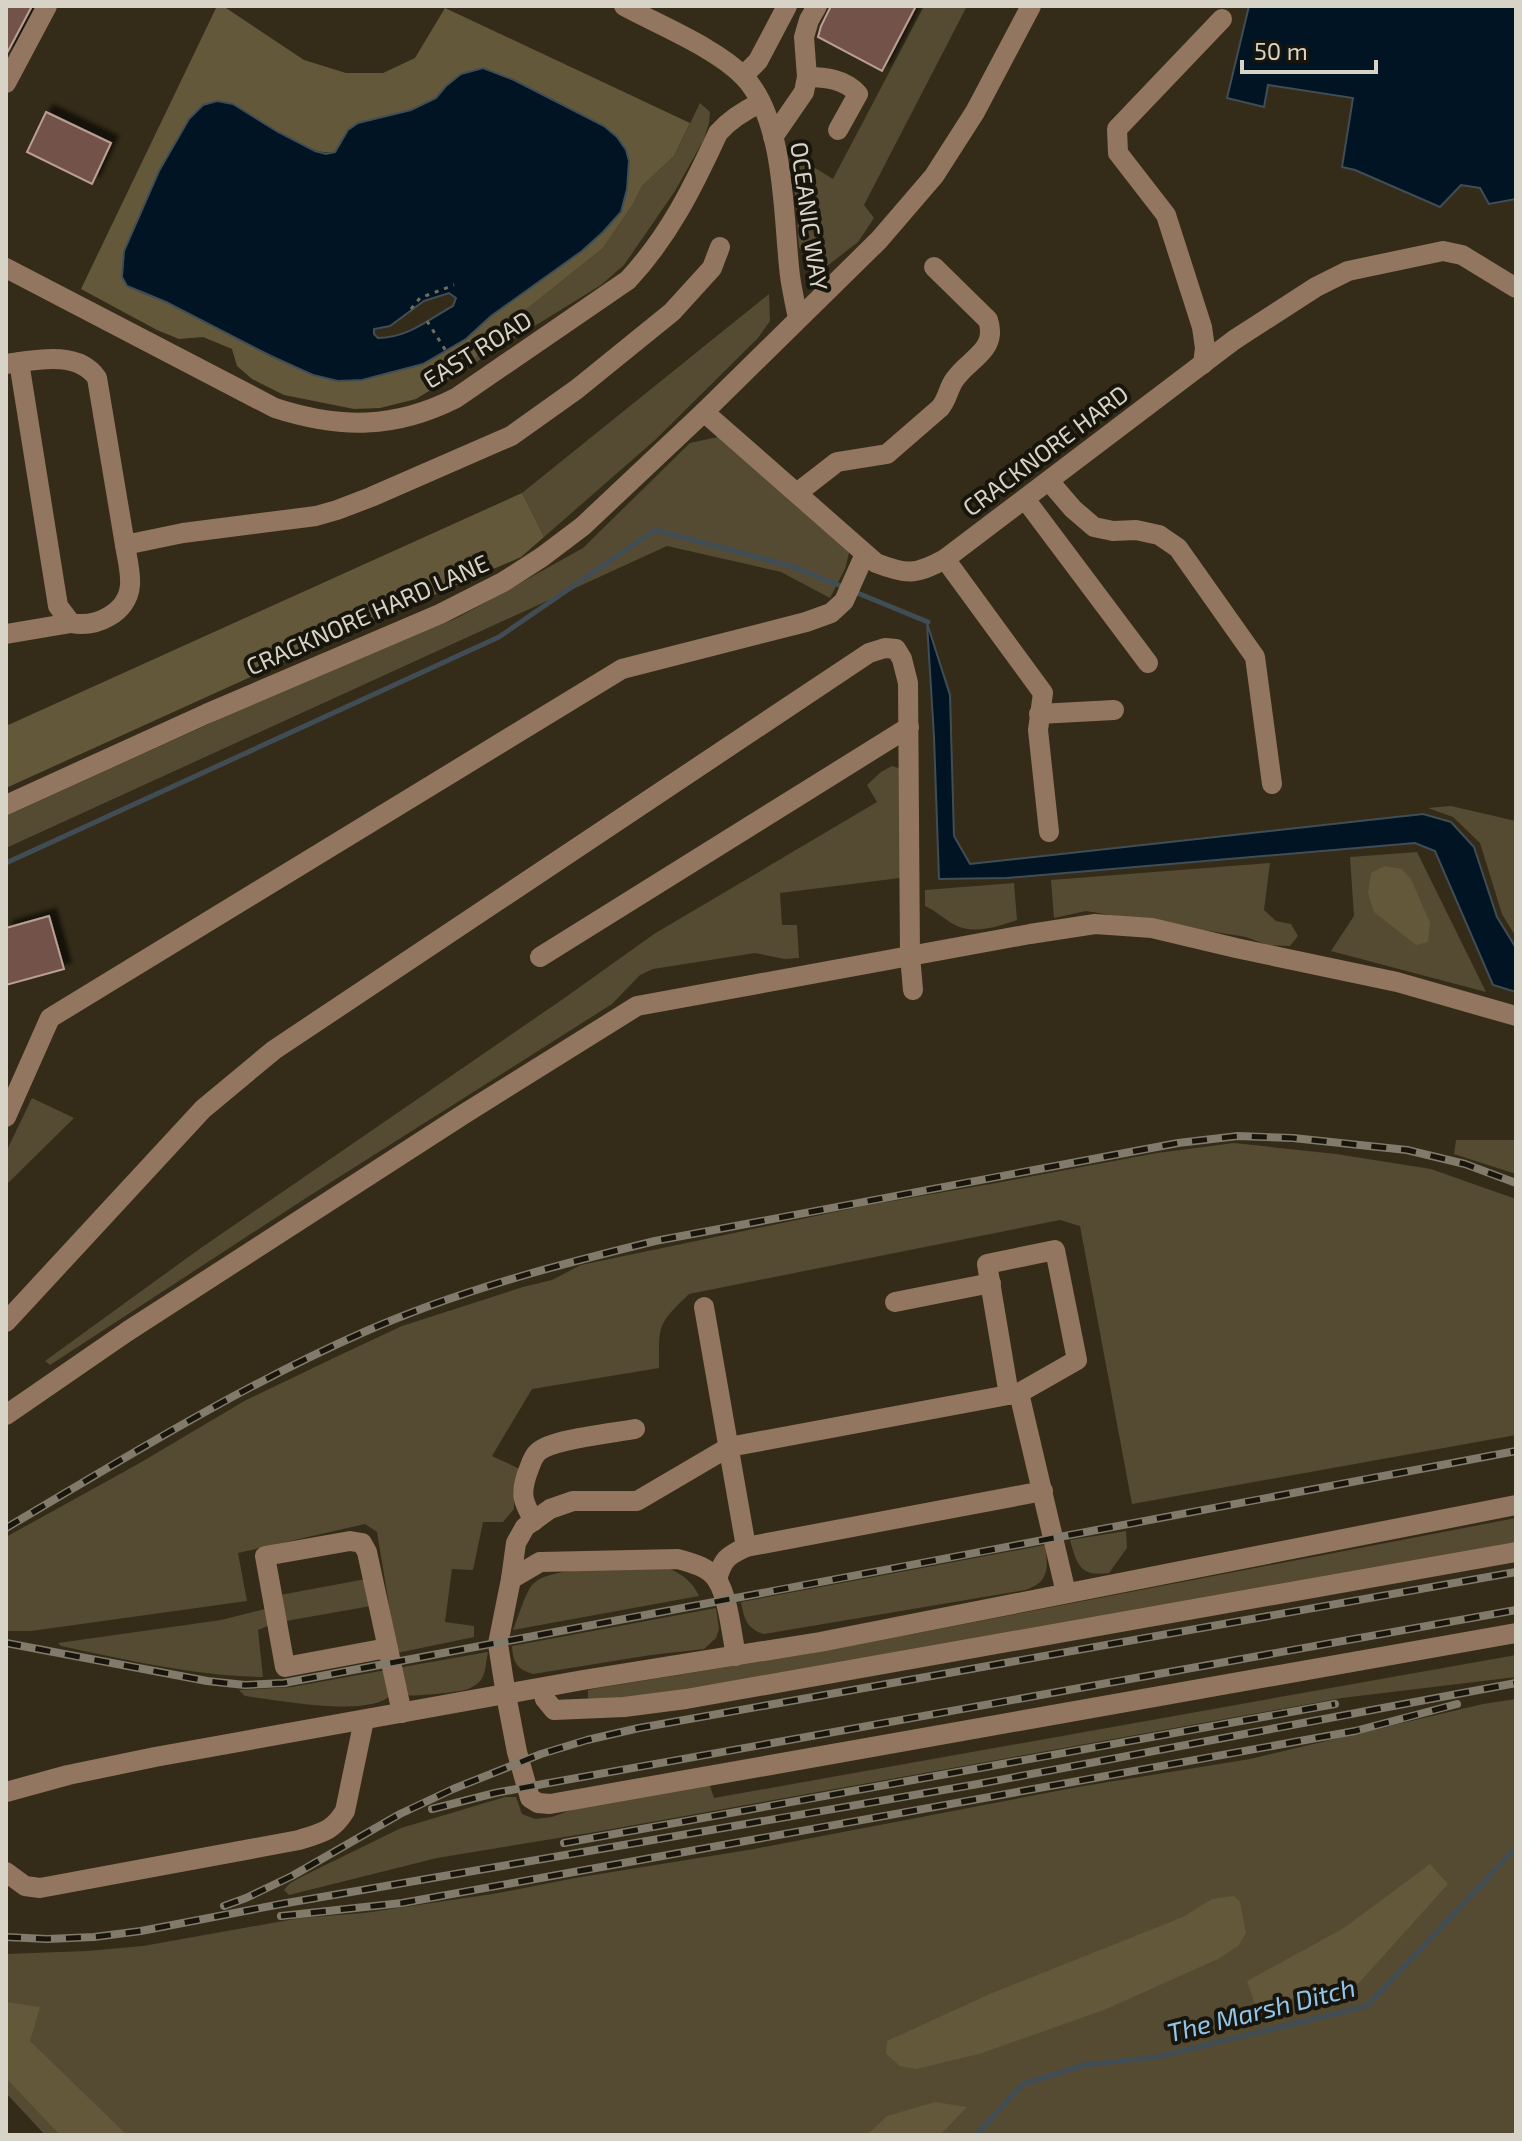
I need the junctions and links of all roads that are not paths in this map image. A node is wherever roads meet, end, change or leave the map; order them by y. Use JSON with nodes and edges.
{"nodes":[{"id":1,"x":47,"y":6,"type":"edge"},
{"id":2,"x":624,"y":6,"type":"edge"},
{"id":3,"x":787,"y":6,"type":"edge"},
{"id":4,"x":817,"y":6,"type":"edge"},
{"id":5,"x":1031,"y":6,"type":"edge"},
{"id":6,"x":1222,"y":19,"type":"dead end"},
{"id":7,"x":743,"y":76,"type":"junction"},
{"id":8,"x":807,"y":77,"type":"junction"},
{"id":9,"x":6,"y":83,"type":"edge"},
{"id":10,"x":760,"y":103,"type":"junction"},
{"id":11,"x":838,"y":130,"type":"dead end"},
{"id":12,"x":773,"y":137,"type":"junction"},
{"id":13,"x":720,"y":247,"type":"dead end"},
{"id":14,"x":934,"y":267,"type":"dead end"},
{"id":15,"x":6,"y":268,"type":"edge"},
{"id":16,"x":1516,"y":288,"type":"edge"},
{"id":17,"x":798,"y":318,"type":"junction"},
{"id":18,"x":12,"y":363,"type":"edge"},
{"id":19,"x":1203,"y":364,"type":"junction"},
{"id":20,"x":704,"y":412,"type":"junction"},
{"id":21,"x":1049,"y":481,"type":"junction"},
{"id":22,"x":797,"y":493,"type":"junction"},
{"id":23,"x":1025,"y":499,"type":"junction"},
{"id":24,"x":125,"y":545,"type":"junction"},
{"id":25,"x":865,"y":554,"type":"junction"},
{"id":26,"x":945,"y":559,"type":"junction"},
{"id":27,"x":71,"y":623,"type":"junction"},
{"id":28,"x":6,"y":634,"type":"edge"},
{"id":29,"x":1148,"y":663,"type":"dead end"},
{"id":30,"x":1114,"y":710,"type":"dead end"},
{"id":31,"x":1039,"y":714,"type":"junction"},
{"id":32,"x":909,"y":727,"type":"junction"},
{"id":33,"x":1272,"y":784,"type":"dead end"},
{"id":34,"x":6,"y":805,"type":"edge"},
{"id":35,"x":1049,"y":832,"type":"dead end"},
{"id":36,"x":910,"y":956,"type":"junction"},
{"id":37,"x":540,"y":957,"type":"dead end"},
{"id":38,"x":913,"y":990,"type":"dead end"},
{"id":39,"x":1516,"y":1016,"type":"edge"},
{"id":40,"x":6,"y":1117,"type":"edge"},
{"id":41,"x":991,"y":1283,"type":"junction"},
{"id":42,"x":895,"y":1302,"type":"dead end"},
{"id":43,"x":704,"y":1307,"type":"dead end"},
{"id":44,"x":6,"y":1322,"type":"edge"},
{"id":45,"x":1014,"y":1394,"type":"junction"},
{"id":46,"x":6,"y":1415,"type":"edge"},
{"id":47,"x":635,"y":1429,"type":"dead end"},
{"id":48,"x":729,"y":1447,"type":"junction"},
{"id":49,"x":1043,"y":1491,"type":"junction"},
{"id":50,"x":1516,"y":1505,"type":"edge"},
{"id":51,"x":534,"y":1521,"type":"junction"},
{"id":52,"x":746,"y":1547,"type":"junction"},
{"id":53,"x":1516,"y":1552,"type":"edge"},
{"id":54,"x":511,"y":1579,"type":"junction"},
{"id":55,"x":717,"y":1579,"type":"junction"},
{"id":56,"x":1066,"y":1593,"type":"junction"},
{"id":57,"x":1516,"y":1633,"type":"edge"},
{"id":58,"x":387,"y":1648,"type":"junction"},
{"id":59,"x":736,"y":1656,"type":"junction"},
{"id":60,"x":542,"y":1688,"type":"junction"},
{"id":61,"x":506,"y":1695,"type":"junction"},
{"id":62,"x":402,"y":1713,"type":"junction"},
{"id":63,"x":364,"y":1720,"type":"junction"},
{"id":64,"x":6,"y":1792,"type":"edge"},
{"id":65,"x":6,"y":1872,"type":"edge"}],
"edges":[{"from":1,"to":9,"type":"lane"},
{"from":2,"to":7,"type":"lane","name":"OCEANIC WAY"},
{"from":3,"to":7,"type":"lane"},
{"from":4,"to":8,"type":"lane"},
{"from":5,"to":17,"type":"lane","name":"CRACKNORE HARD LANE"},
{"from":6,"to":19,"type":"lane"},
{"from":7,"to":10,"type":"lane","name":"OCEANIC WAY"},
{"from":8,"to":11,"type":"lane"},
{"from":8,"to":12,"type":"lane"},
{"from":10,"to":12,"type":"lane","name":"OCEANIC WAY"},
{"from":10,"to":15,"type":"lane","name":"EAST ROAD"},
{"from":12,"to":17,"type":"lane","name":"OCEANIC WAY"},
{"from":13,"to":24,"type":"lane"},
{"from":14,"to":22,"type":"lane"},
{"from":16,"to":19,"type":"lane","name":"CRACKNORE HARD"},
{"from":17,"to":20,"type":"lane","name":"CRACKNORE HARD LANE"},
{"from":18,"to":24,"type":"lane"},
{"from":18,"to":27,"type":"lane"},
{"from":19,"to":21,"type":"lane","name":"CRACKNORE HARD"},
{"from":20,"to":22,"type":"lane","name":"CRACKNORE HARD"},
{"from":20,"to":34,"type":"lane","name":"CRACKNORE HARD LANE"},
{"from":21,"to":23,"type":"lane","name":"CRACKNORE HARD"},
{"from":21,"to":33,"type":"lane"},
{"from":22,"to":25,"type":"lane","name":"CRACKNORE HARD"},
{"from":23,"to":26,"type":"lane","name":"CRACKNORE HARD"},
{"from":23,"to":29,"type":"lane"},
{"from":24,"to":27,"type":"lane"},
{"from":25,"to":26,"type":"lane","name":"CRACKNORE HARD"},
{"from":25,"to":40,"type":"lane"},
{"from":26,"to":31,"type":"lane"},
{"from":27,"to":28,"type":"lane"},
{"from":30,"to":31,"type":"lane"},
{"from":31,"to":35,"type":"lane"},
{"from":32,"to":36,"type":"lane"},
{"from":32,"to":37,"type":"lane"},
{"from":32,"to":44,"type":"lane"},
{"from":36,"to":38,"type":"lane"},
{"from":36,"to":39,"type":"lane"},
{"from":36,"to":46,"type":"lane"},
{"from":41,"to":42,"type":"lane"},
{"from":41,"to":45,"type":"lane"},
{"from":41,"to":45,"type":"lane"},
{"from":43,"to":48,"type":"lane"},
{"from":45,"to":48,"type":"lane"},
{"from":45,"to":49,"type":"lane"},
{"from":47,"to":51,"type":"lane"},
{"from":48,"to":51,"type":"lane"},
{"from":48,"to":52,"type":"lane"},
{"from":49,"to":52,"type":"lane"},
{"from":49,"to":56,"type":"lane"},
{"from":50,"to":56,"type":"lane"},
{"from":51,"to":54,"type":"lane"},
{"from":52,"to":55,"type":"lane"},
{"from":53,"to":60,"type":"lane"},
{"from":54,"to":55,"type":"lane"},
{"from":54,"to":61,"type":"lane"},
{"from":55,"to":59,"type":"lane"},
{"from":56,"to":59,"type":"lane"},
{"from":57,"to":61,"type":"lane"},
{"from":58,"to":58,"type":"lane"},
{"from":58,"to":62,"type":"lane"},
{"from":59,"to":60,"type":"lane"},
{"from":60,"to":61,"type":"lane"},
{"from":61,"to":62,"type":"lane"},
{"from":62,"to":63,"type":"lane"},
{"from":63,"to":64,"type":"lane"},
{"from":63,"to":65,"type":"lane"}]}
